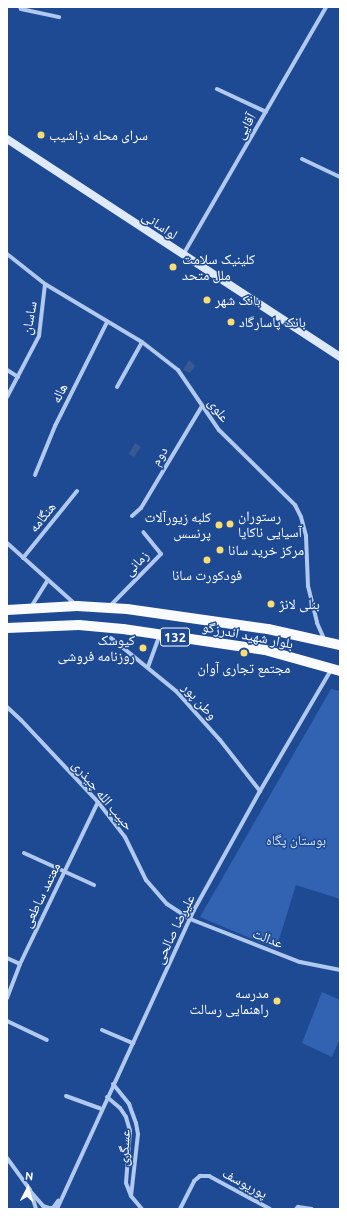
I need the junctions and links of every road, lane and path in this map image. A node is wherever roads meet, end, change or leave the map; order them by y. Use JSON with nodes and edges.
{"nodes":[{"id":1,"x":20,"y":7,"type":"edge"},
{"id":2,"x":326,"y":7,"type":"edge"},
{"id":3,"x":59,"y":17,"type":"dead end"},
{"id":4,"x":217,"y":89,"type":"dead end"},
{"id":5,"x":266,"y":112,"type":"junction"},
{"id":6,"x":7,"y":139,"type":"edge"},
{"id":7,"x":302,"y":159,"type":"dead end"},
{"id":8,"x":340,"y":177,"type":"edge"},
{"id":9,"x":7,"y":254,"type":"edge"},
{"id":10,"x":183,"y":256,"type":"junction"},
{"id":11,"x":45,"y":284,"type":"junction"},
{"id":12,"x":107,"y":322,"type":"junction"},
{"id":13,"x":142,"y":342,"type":"junction"},
{"id":14,"x":340,"y":357,"type":"edge"},
{"id":15,"x":7,"y":370,"type":"edge"},
{"id":16,"x":18,"y":377,"type":"junction"},
{"id":17,"x":117,"y":386,"type":"dead end"},
{"id":18,"x":7,"y":397,"type":"edge"},
{"id":19,"x":202,"y":406,"type":"junction"},
{"id":20,"x":34,"y":475,"type":"dead end"},
{"id":21,"x":77,"y":491,"type":"dead end"},
{"id":22,"x":132,"y":516,"type":"dead end"},
{"id":23,"x":143,"y":532,"type":"dead end"},
{"id":24,"x":7,"y":543,"type":"edge"},
{"id":25,"x":23,"y":558,"type":"junction"},
{"id":26,"x":48,"y":580,"type":"junction"},
{"id":27,"x":77,"y":606,"type":"junction"},
{"id":28,"x":108,"y":608,"type":"junction"},
{"id":29,"x":29,"y":609,"type":"junction"},
{"id":30,"x":7,"y":610,"type":"edge"},
{"id":31,"x":7,"y":628,"type":"edge"},
{"id":32,"x":160,"y":634,"type":"junction"},
{"id":33,"x":111,"y":638,"type":"dead end"},
{"id":34,"x":325,"y":641,"type":"junction"},
{"id":35,"x":340,"y":645,"type":"edge"},
{"id":36,"x":148,"y":667,"type":"junction"},
{"id":37,"x":336,"y":670,"type":"edge"},
{"id":38,"x":7,"y":707,"type":"edge"},
{"id":39,"x":260,"y":792,"type":"junction"},
{"id":40,"x":98,"y":802,"type":"junction"},
{"id":41,"x":24,"y":853,"type":"dead end"},
{"id":42,"x":64,"y":871,"type":"junction"},
{"id":43,"x":94,"y":885,"type":"dead end"},
{"id":44,"x":190,"y":919,"type":"junction"},
{"id":45,"x":7,"y":958,"type":"edge"},
{"id":46,"x":20,"y":964,"type":"junction"},
{"id":47,"x":340,"y":970,"type":"edge"},
{"id":48,"x":7,"y":998,"type":"edge"},
{"id":49,"x":7,"y":1021,"type":"edge"},
{"id":50,"x":102,"y":1030,"type":"dead end"},
{"id":51,"x":47,"y":1040,"type":"dead end"},
{"id":52,"x":132,"y":1043,"type":"junction"},
{"id":53,"x":113,"y":1084,"type":"junction"},
{"id":54,"x":66,"y":1096,"type":"dead end"},
{"id":55,"x":107,"y":1097,"type":"junction"},
{"id":56,"x":102,"y":1109,"type":"junction"},
{"id":57,"x":7,"y":1158,"type":"edge"},
{"id":58,"x":30,"y":1190,"type":"junction"},
{"id":59,"x":131,"y":1196,"type":"junction"},
{"id":60,"x":62,"y":1197,"type":"junction"},
{"id":61,"x":36,"y":1209,"type":"edge"},
{"id":62,"x":57,"y":1209,"type":"edge"},
{"id":63,"x":142,"y":1209,"type":"edge"},
{"id":64,"x":180,"y":1209,"type":"edge"},
{"id":65,"x":270,"y":1209,"type":"edge"},
{"id":66,"x":296,"y":1209,"type":"edge"},
{"id":67,"x":312,"y":1209,"type":"edge"}],
"edges":[{"from":1,"to":3,"type":"street"},
{"from":2,"to":5,"type":"street","name":"آقایی"},
{"from":4,"to":5,"type":"street"},
{"from":5,"to":10,"type":"street","name":"آقایی"},
{"from":6,"to":10,"type":"main road","name":"لواسانی"},
{"from":7,"to":8,"type":"street"},
{"from":9,"to":11,"type":"street","name":"علوی"},
{"from":10,"to":14,"type":"main road","name":"لواسانی"},
{"from":11,"to":12,"type":"street","name":"علوی"},
{"from":11,"to":16,"type":"street","name":"ساسان"},
{"from":12,"to":13,"type":"street","name":"علوی"},
{"from":12,"to":20,"type":"street","name":"هاله"},
{"from":13,"to":17,"type":"street"},
{"from":13,"to":19,"type":"street","name":"علوی"},
{"from":15,"to":16,"type":"street"},
{"from":16,"to":18,"type":"street","name":"ساسان"},
{"from":19,"to":22,"type":"street","name":"دوم"},
{"from":19,"to":34,"type":"street","name":"علوی"},
{"from":21,"to":25,"type":"street","name":"هنگامه"},
{"from":23,"to":28,"type":"street","name":"زمانی"},
{"from":24,"to":25,"type":"street"},
{"from":25,"to":26,"type":"street"},
{"from":26,"to":27,"type":"street"},
{"from":26,"to":29,"type":"street"},
{"from":27,"to":28,"type":"main road","name":"بلوار شهید اندرزگو","number":"132"},
{"from":27,"to":29,"type":"main road","name":"بلوار شهید اندرزگو","number":"132"},
{"from":28,"to":34,"type":"main road","name":"بلوار شهید اندرزگو","number":"132"},
{"from":29,"to":30,"type":"main road","name":"بلوار شهید اندرزگو","number":"132"},
{"from":31,"to":32,"type":"main road","name":"بلوار شهید اندرزگو","number":"132"},
{"from":32,"to":36,"type":"street"},
{"from":32,"to":37,"type":"main road","name":"بلوار شهید اندرزگو","number":"132"},
{"from":33,"to":36,"type":"street","name":"وطن پور"},
{"from":34,"to":35,"type":"main road","name":"بلوار شهید اندرزگو","number":"132"},
{"from":36,"to":39,"type":"street","name":"وطن پور"},
{"from":37,"to":39,"type":"street","name":"علیرضا صالحی"},
{"from":38,"to":40,"type":"street","name":"حبیب الله چیذری"},
{"from":39,"to":44,"type":"street","name":"علیرضا صالحی"},
{"from":40,"to":42,"type":"street","name":"معتمد ساطعی"},
{"from":40,"to":44,"type":"street","name":"حبیب الله چیذری"},
{"from":41,"to":42,"type":"street"},
{"from":42,"to":43,"type":"street"},
{"from":42,"to":46,"type":"street","name":"معتمد ساطعی"},
{"from":44,"to":47,"type":"street","name":"عدالت"},
{"from":44,"to":52,"type":"street","name":"علیرضا صالحی"},
{"from":45,"to":46,"type":"street"},
{"from":46,"to":48,"type":"street","name":"معتمد ساطعی"},
{"from":49,"to":51,"type":"street"},
{"from":50,"to":52,"type":"street"},
{"from":52,"to":53,"type":"street","name":"علیرضا صالحی"},
{"from":53,"to":55,"type":"street","name":"علیرضا صالحی"},
{"from":53,"to":59,"type":"street","name":"عسگری"},
{"from":54,"to":56,"type":"street"},
{"from":55,"to":56,"type":"street","name":"علیرضا صالحی"},
{"from":55,"to":59,"type":"street","name":"عسگری"},
{"from":56,"to":60,"type":"street","name":"علیرضا صالحی"},
{"from":57,"to":58,"type":"street"},
{"from":58,"to":60,"type":"street"},
{"from":58,"to":61,"type":"street"},
{"from":59,"to":63,"type":"street","name":"عسگری"},
{"from":60,"to":62,"type":"street","name":"علیرضا صالحی"},
{"from":64,"to":65,"type":"street","name":"پوریوسف"},
{"from":66,"to":67,"type":"street"}]}
